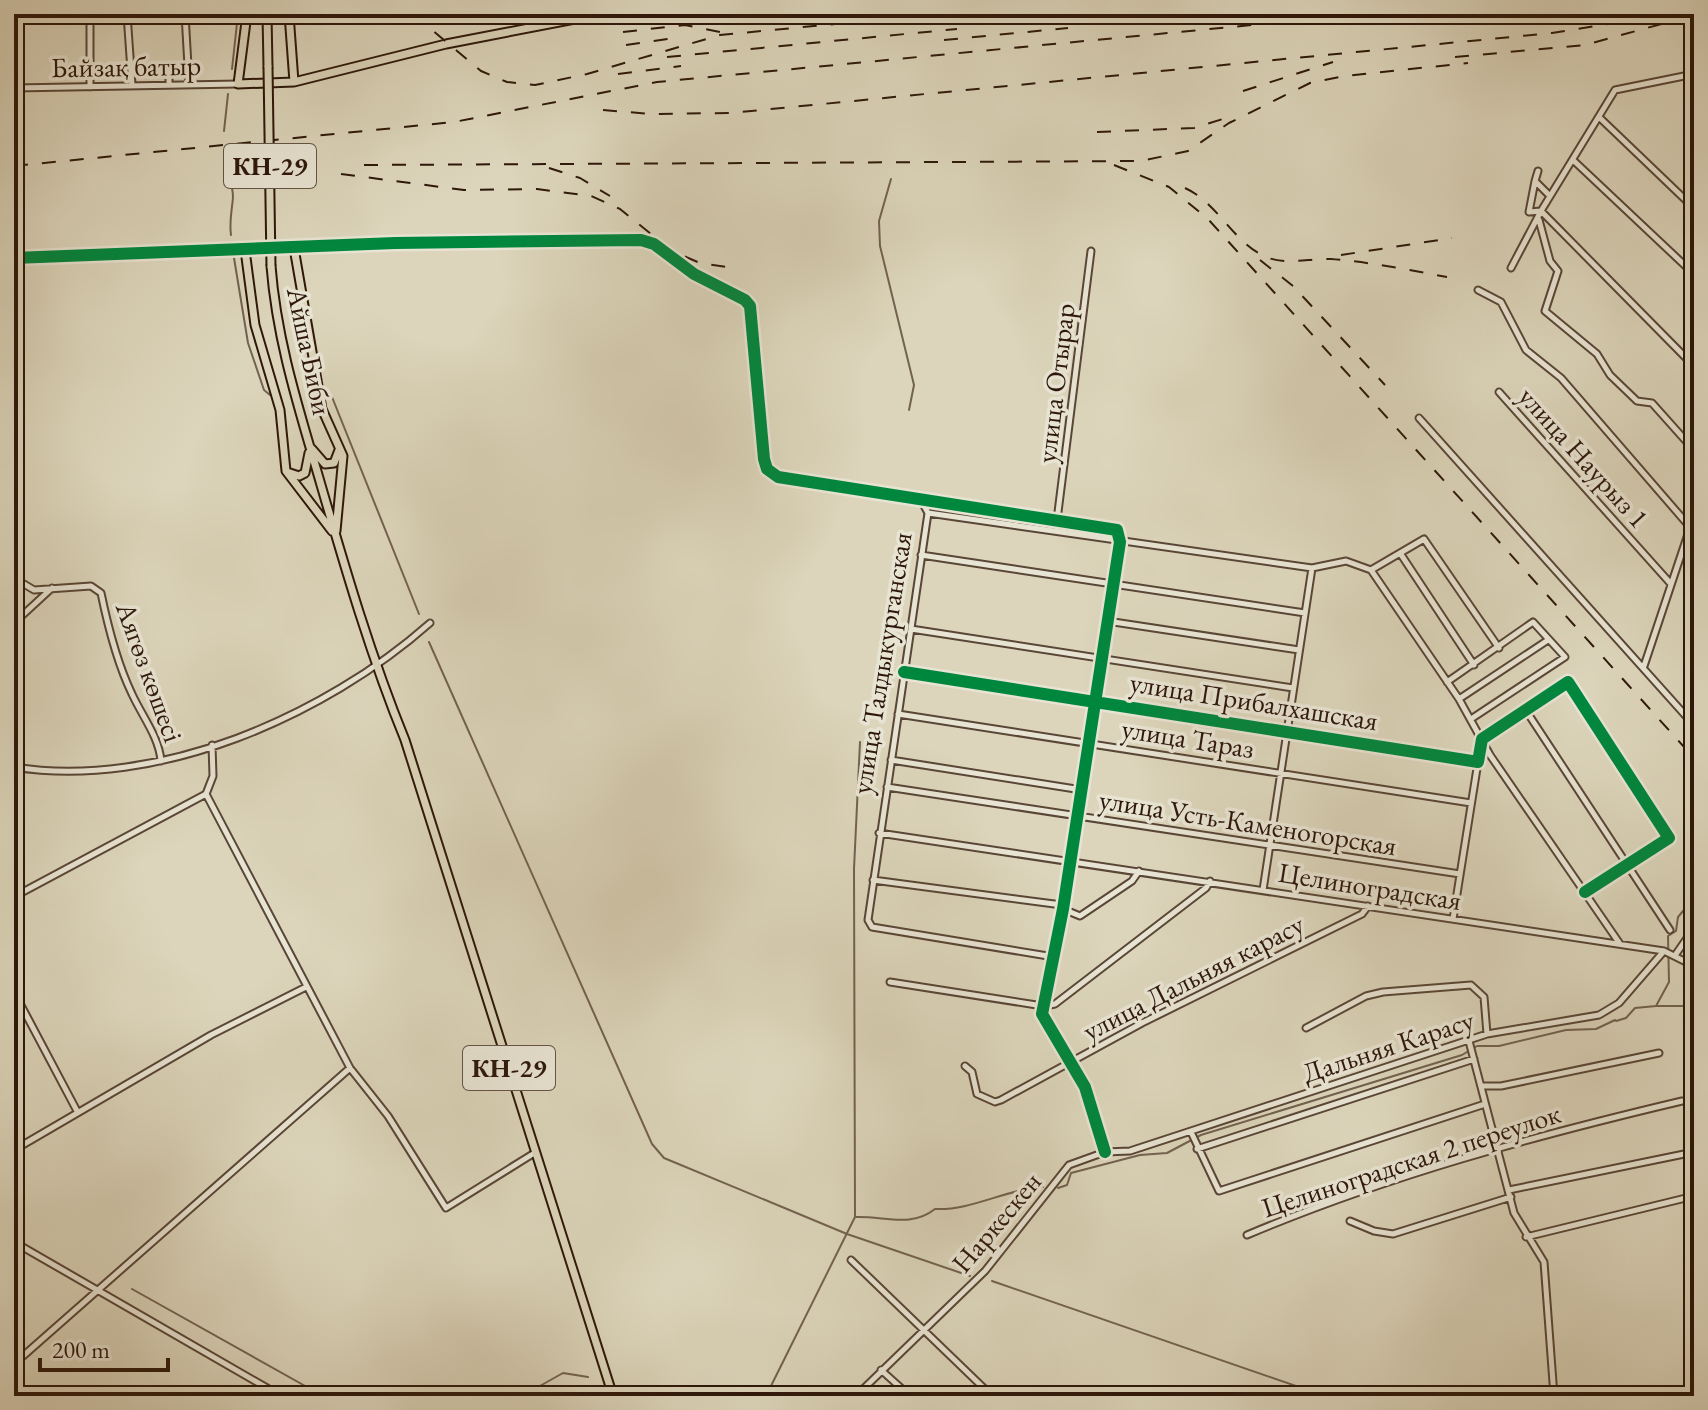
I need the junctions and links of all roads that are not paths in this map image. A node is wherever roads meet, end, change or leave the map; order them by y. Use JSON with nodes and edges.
{"nodes":[{"id":1,"x":90,"y":14,"type":"edge"},
{"id":2,"x":127,"y":14,"type":"edge"},
{"id":3,"x":185,"y":14,"type":"edge"},
{"id":4,"x":247,"y":14,"type":"edge"},
{"id":5,"x":267,"y":14,"type":"edge"},
{"id":6,"x":289,"y":14,"type":"edge"},
{"id":7,"x":601,"y":14,"type":"edge"},
{"id":8,"x":169,"y":67,"type":"junction"},
{"id":9,"x":188,"y":67,"type":"junction"},
{"id":10,"x":131,"y":68,"type":"junction"},
{"id":11,"x":1694,"y":74,"type":"edge"},
{"id":12,"x":294,"y":82,"type":"junction"},
{"id":13,"x":189,"y":83,"type":"junction"},
{"id":14,"x":169,"y":84,"type":"junction"},
{"id":15,"x":238,"y":84,"type":"junction"},
{"id":16,"x":132,"y":85,"type":"junction"},
{"id":17,"x":90,"y":87,"type":"junction"},
{"id":18,"x":14,"y":88,"type":"edge"},
{"id":19,"x":1600,"y":118,"type":"junction"},
{"id":20,"x":1573,"y":160,"type":"junction"},
{"id":21,"x":1538,"y":171,"type":"dead end"},
{"id":22,"x":1535,"y":181,"type":"junction"},
{"id":23,"x":1550,"y":196,"type":"junction"},
{"id":24,"x":1693,"y":206,"type":"edge"},
{"id":25,"x":1541,"y":211,"type":"junction"},
{"id":26,"x":1539,"y":220,"type":"junction"},
{"id":27,"x":294,"y":248,"type":"junction"},
{"id":28,"x":245,"y":250,"type":"junction"},
{"id":29,"x":1091,"y":251,"type":"dead end"},
{"id":30,"x":14,"y":258,"type":"edge"},
{"id":31,"x":1511,"y":268,"type":"dead end"},
{"id":32,"x":1694,"y":274,"type":"edge"},
{"id":33,"x":1478,"y":290,"type":"dead end"},
{"id":34,"x":1694,"y":366,"type":"edge"},
{"id":35,"x":1499,"y":392,"type":"dead end"},
{"id":36,"x":1419,"y":418,"type":"dead end"},
{"id":37,"x":309,"y":444,"type":"junction"},
{"id":38,"x":340,"y":448,"type":"junction"},
{"id":39,"x":1694,"y":450,"type":"edge"},
{"id":40,"x":286,"y":471,"type":"junction"},
{"id":41,"x":921,"y":501,"type":"junction"},
{"id":42,"x":928,"y":513,"type":"junction"},
{"id":43,"x":1694,"y":516,"type":"edge"},
{"id":44,"x":1057,"y":520,"type":"junction"},
{"id":45,"x":1690,"y":527,"type":"junction"},
{"id":46,"x":335,"y":535,"type":"junction"},
{"id":47,"x":1120,"y":542,"type":"junction"},
{"id":48,"x":1400,"y":553,"type":"junction"},
{"id":49,"x":921,"y":555,"type":"junction"},
{"id":50,"x":1312,"y":568,"type":"junction"},
{"id":51,"x":1371,"y":570,"type":"junction"},
{"id":52,"x":14,"y":578,"type":"edge"},
{"id":53,"x":1113,"y":584,"type":"junction"},
{"id":54,"x":1671,"y":584,"type":"junction"},
{"id":55,"x":53,"y":588,"type":"junction"},
{"id":56,"x":1305,"y":613,"type":"junction"},
{"id":57,"x":1107,"y":621,"type":"junction"},
{"id":58,"x":14,"y":623,"type":"edge"},
{"id":59,"x":430,"y":623,"type":"dead end"},
{"id":60,"x":911,"y":629,"type":"junction"},
{"id":61,"x":1548,"y":640,"type":"junction"},
{"id":62,"x":1499,"y":648,"type":"junction"},
{"id":63,"x":1299,"y":650,"type":"junction"},
{"id":64,"x":1101,"y":659,"type":"junction"},
{"id":65,"x":1474,"y":665,"type":"junction"},
{"id":66,"x":1644,"y":666,"type":"junction"},
{"id":67,"x":375,"y":668,"type":"junction"},
{"id":68,"x":904,"y":672,"type":"junction"},
{"id":69,"x":1447,"y":682,"type":"junction"},
{"id":70,"x":1293,"y":688,"type":"junction"},
{"id":71,"x":1459,"y":699,"type":"junction"},
{"id":72,"x":1095,"y":701,"type":"junction"},
{"id":73,"x":1525,"y":709,"type":"junction"},
{"id":74,"x":898,"y":714,"type":"junction"},
{"id":75,"x":1471,"y":719,"type":"junction"},
{"id":76,"x":1694,"y":725,"type":"edge"},
{"id":77,"x":1287,"y":731,"type":"junction"},
{"id":78,"x":1482,"y":739,"type":"junction"},
{"id":79,"x":1089,"y":743,"type":"junction"},
{"id":80,"x":212,"y":745,"type":"junction"},
{"id":81,"x":891,"y":760,"type":"junction"},
{"id":82,"x":161,"y":761,"type":"junction"},
{"id":83,"x":1478,"y":762,"type":"junction"},
{"id":84,"x":14,"y":767,"type":"edge"},
{"id":85,"x":1281,"y":773,"type":"junction"},
{"id":86,"x":887,"y":787,"type":"junction"},
{"id":87,"x":1082,"y":790,"type":"junction"},
{"id":88,"x":206,"y":794,"type":"junction"},
{"id":89,"x":1471,"y":803,"type":"junction"},
{"id":90,"x":1078,"y":816,"type":"junction"},
{"id":91,"x":879,"y":833,"type":"junction"},
{"id":92,"x":1270,"y":846,"type":"junction"},
{"id":93,"x":1071,"y":861,"type":"junction"},
{"id":94,"x":1627,"y":865,"type":"junction"},
{"id":95,"x":1139,"y":871,"type":"junction"},
{"id":96,"x":1460,"y":874,"type":"junction"},
{"id":97,"x":873,"y":880,"type":"junction"},
{"id":98,"x":1210,"y":881,"type":"junction"},
{"id":99,"x":1263,"y":890,"type":"junction"},
{"id":100,"x":14,"y":892,"type":"edge"},
{"id":101,"x":1585,"y":892,"type":"junction"},
{"id":102,"x":1369,"y":906,"type":"junction"},
{"id":103,"x":1062,"y":907,"type":"junction"},
{"id":104,"x":1453,"y":919,"type":"junction"},
{"id":105,"x":1694,"y":928,"type":"edge"},
{"id":106,"x":1670,"y":930,"type":"dead end"},
{"id":107,"x":1620,"y":944,"type":"junction"},
{"id":108,"x":1664,"y":951,"type":"junction"},
{"id":109,"x":1676,"y":954,"type":"junction"},
{"id":110,"x":1054,"y":957,"type":"junction"},
{"id":111,"x":1694,"y":966,"type":"edge"},
{"id":112,"x":890,"y":982,"type":"dead end"},
{"id":113,"x":306,"y":987,"type":"junction"},
{"id":114,"x":14,"y":992,"type":"edge"},
{"id":115,"x":1044,"y":1006,"type":"junction"},
{"id":116,"x":1306,"y":1028,"type":"dead end"},
{"id":117,"x":1487,"y":1034,"type":"junction"},
{"id":118,"x":1470,"y":1043,"type":"junction"},
{"id":119,"x":1659,"y":1053,"type":"dead end"},
{"id":120,"x":1473,"y":1056,"type":"junction"},
{"id":121,"x":1070,"y":1061,"type":"junction"},
{"id":122,"x":965,"y":1066,"type":"dead end"},
{"id":123,"x":350,"y":1068,"type":"junction"},
{"id":124,"x":1482,"y":1086,"type":"junction"},
{"id":125,"x":1682,"y":1101,"type":"dead end"},
{"id":126,"x":1485,"y":1104,"type":"junction"},
{"id":127,"x":77,"y":1111,"type":"junction"},
{"id":128,"x":1191,"y":1132,"type":"junction"},
{"id":129,"x":1197,"y":1147,"type":"junction"},
{"id":130,"x":1496,"y":1147,"type":"junction"},
{"id":131,"x":14,"y":1150,"type":"edge"},
{"id":132,"x":536,"y":1152,"type":"junction"},
{"id":133,"x":1105,"y":1152,"type":"junction"},
{"id":134,"x":1694,"y":1152,"type":"edge"},
{"id":135,"x":1509,"y":1190,"type":"junction"},
{"id":136,"x":1694,"y":1196,"type":"edge"},
{"id":137,"x":1511,"y":1197,"type":"junction"},
{"id":138,"x":1350,"y":1221,"type":"dead end"},
{"id":139,"x":1247,"y":1235,"type":"dead end"},
{"id":140,"x":1526,"y":1237,"type":"junction"},
{"id":141,"x":14,"y":1242,"type":"edge"},
{"id":142,"x":851,"y":1260,"type":"dead end"},
{"id":143,"x":96,"y":1289,"type":"junction"},
{"id":144,"x":924,"y":1330,"type":"junction"},
{"id":145,"x":14,"y":1364,"type":"edge"},
{"id":146,"x":881,"y":1370,"type":"junction"},
{"id":147,"x":281,"y":1396,"type":"edge"},
{"id":148,"x":613,"y":1396,"type":"edge"},
{"id":149,"x":856,"y":1396,"type":"edge"},
{"id":150,"x":910,"y":1396,"type":"edge"},
{"id":151,"x":992,"y":1396,"type":"edge"},
{"id":152,"x":1554,"y":1396,"type":"edge"}],
"edges":[{"from":1,"to":17,"type":"street"},
{"from":2,"to":10,"type":"street"},
{"from":3,"to":9,"type":"street"},
{"from":4,"to":15,"type":"main road"},
{"from":5,"to":37,"type":"main road","name":"Айша Биби","number":"КН-29","bridge":true},
{"from":6,"to":12,"type":"main road"},
{"from":7,"to":12,"type":"main road"},
{"from":8,"to":9,"type":"street"},
{"from":8,"to":10,"type":"street"},
{"from":8,"to":14,"type":"street"},
{"from":9,"to":13,"type":"street"},
{"from":10,"to":16,"type":"street"},
{"from":11,"to":19,"type":"street"},
{"from":12,"to":15,"type":"main road"},
{"from":13,"to":14,"type":"street","name":"Байзақ батыр"},
{"from":13,"to":15,"type":"street","name":"Байзақ батыр"},
{"from":14,"to":16,"type":"street","name":"Байзақ батыр"},
{"from":16,"to":17,"type":"street","name":"Байзақ батыр"},
{"from":17,"to":18,"type":"street","name":"Байзақ батыр"},
{"from":19,"to":20,"type":"street"},
{"from":19,"to":24,"type":"street"},
{"from":20,"to":23,"type":"street"},
{"from":20,"to":32,"type":"street"},
{"from":21,"to":22,"type":"street"},
{"from":22,"to":23,"type":"street"},
{"from":22,"to":25,"type":"street"},
{"from":23,"to":25,"type":"street"},
{"from":25,"to":26,"type":"street"},
{"from":25,"to":34,"type":"street"},
{"from":26,"to":31,"type":"street"},
{"from":26,"to":39,"type":"street"},
{"from":27,"to":28,"type":"street"},
{"from":27,"to":38,"type":"main road"},
{"from":27,"to":41,"type":"street"},
{"from":28,"to":30,"type":"street"},
{"from":28,"to":40,"type":"main road"},
{"from":29,"to":44,"type":"street","name":"улица Отырар"},
{"from":33,"to":45,"type":"street"},
{"from":35,"to":54,"type":"street","name":"улица Наурыз 1"},
{"from":36,"to":66,"type":"street"},
{"from":37,"to":38,"type":"main road"},
{"from":37,"to":40,"type":"main road"},
{"from":37,"to":46,"type":"main road","number":"КН-29"},
{"from":38,"to":46,"type":"main road"},
{"from":40,"to":46,"type":"main road"},
{"from":41,"to":42,"type":"street","name":"улица Талдыкурганская"},
{"from":41,"to":44,"type":"street"},
{"from":42,"to":47,"type":"street"},
{"from":42,"to":49,"type":"street","name":"улица Талдыкурганская"},
{"from":43,"to":45,"type":"street"},
{"from":44,"to":47,"type":"street"},
{"from":45,"to":54,"type":"street"},
{"from":46,"to":67,"type":"main road","number":"КН-29"},
{"from":47,"to":50,"type":"street"},
{"from":47,"to":53,"type":"street"},
{"from":48,"to":51,"type":"street"},
{"from":48,"to":62,"type":"street"},
{"from":48,"to":65,"type":"street"},
{"from":49,"to":53,"type":"street"},
{"from":49,"to":60,"type":"street","name":"улица Талдыкурганская"},
{"from":50,"to":51,"type":"street"},
{"from":50,"to":56,"type":"street"},
{"from":51,"to":69,"type":"street"},
{"from":52,"to":55,"type":"street","name":"Аягөз көшесі"},
{"from":53,"to":56,"type":"street"},
{"from":53,"to":57,"type":"street"},
{"from":54,"to":66,"type":"street"},
{"from":55,"to":58,"type":"street"},
{"from":55,"to":82,"type":"street","name":"Аягөз көшесі"},
{"from":56,"to":63,"type":"street"},
{"from":57,"to":63,"type":"street"},
{"from":57,"to":64,"type":"street"},
{"from":59,"to":67,"type":"street"},
{"from":60,"to":64,"type":"street"},
{"from":60,"to":68,"type":"street","name":"улица Талдыкурганская"},
{"from":61,"to":62,"type":"street"},
{"from":61,"to":71,"type":"street"},
{"from":61,"to":75,"type":"street"},
{"from":62,"to":65,"type":"street"},
{"from":63,"to":70,"type":"street"},
{"from":64,"to":70,"type":"street"},
{"from":64,"to":72,"type":"street"},
{"from":65,"to":69,"type":"street"},
{"from":66,"to":76,"type":"street"},
{"from":67,"to":80,"type":"street"},
{"from":67,"to":132,"type":"main road","number":"КН-29"},
{"from":68,"to":72,"type":"street","name":"улица Прибалхашская"},
{"from":68,"to":74,"type":"street","name":"улица Талдыкурганская"},
{"from":69,"to":71,"type":"street"},
{"from":70,"to":77,"type":"street"},
{"from":71,"to":75,"type":"street"},
{"from":72,"to":77,"type":"street","name":"улица Прибалхашская"},
{"from":72,"to":79,"type":"street"},
{"from":73,"to":78,"type":"street"},
{"from":73,"to":94,"type":"street"},
{"from":73,"to":94,"type":"street"},
{"from":74,"to":79,"type":"street","name":"улица Тараз"},
{"from":74,"to":81,"type":"street","name":"улица Талдыкурганская"},
{"from":75,"to":78,"type":"street"},
{"from":77,"to":83,"type":"street","name":"улица Прибалхашская"},
{"from":77,"to":85,"type":"street"},
{"from":78,"to":83,"type":"street"},
{"from":78,"to":101,"type":"street"},
{"from":79,"to":85,"type":"street","name":"улица Тараз"},
{"from":79,"to":87,"type":"street"},
{"from":80,"to":82,"type":"street"},
{"from":80,"to":88,"type":"street"},
{"from":81,"to":86,"type":"street","name":"улица Талдыкурганская"},
{"from":81,"to":87,"type":"street"},
{"from":82,"to":84,"type":"street"},
{"from":83,"to":89,"type":"street"},
{"from":85,"to":89,"type":"street","name":"улица Тараз"},
{"from":85,"to":92,"type":"street"},
{"from":86,"to":90,"type":"street","name":"улица Усть-Каменогорская"},
{"from":86,"to":91,"type":"street","name":"улица Талдыкурганская"},
{"from":87,"to":90,"type":"street"},
{"from":88,"to":100,"type":"street"},
{"from":88,"to":113,"type":"street"},
{"from":89,"to":96,"type":"street"},
{"from":90,"to":92,"type":"street","name":"улица Усть-Каменогорская"},
{"from":90,"to":93,"type":"street"},
{"from":91,"to":93,"type":"street","name":"Целиноградская"},
{"from":91,"to":97,"type":"street","name":"улица Талдыкурганская"},
{"from":92,"to":96,"type":"street","name":"улица Усть-Каменогорская"},
{"from":92,"to":99,"type":"street"},
{"from":93,"to":95,"type":"street","name":"Целиноградская"},
{"from":93,"to":103,"type":"street"},
{"from":94,"to":101,"type":"street"},
{"from":94,"to":106,"type":"street"},
{"from":95,"to":98,"type":"street","name":"Целиноградская"},
{"from":95,"to":103,"type":"street"},
{"from":96,"to":104,"type":"street"},
{"from":97,"to":103,"type":"street"},
{"from":97,"to":110,"type":"street","name":"улица Талдыкурганская"},
{"from":98,"to":99,"type":"street","name":"Целиноградская"},
{"from":98,"to":115,"type":"street"},
{"from":99,"to":102,"type":"street","name":"Целиноградская"},
{"from":101,"to":107,"type":"street"},
{"from":102,"to":104,"type":"street","name":"Целиноградская"},
{"from":102,"to":121,"type":"street","name":"улица Дальняя карасу"},
{"from":103,"to":110,"type":"street"},
{"from":104,"to":107,"type":"street","name":"Целиноградская"},
{"from":105,"to":109,"type":"street"},
{"from":107,"to":108,"type":"street","name":"Целиноградская"},
{"from":108,"to":109,"type":"street","name":"Целиноградская"},
{"from":108,"to":117,"type":"street","name":"Дальняя Карасу"},
{"from":109,"to":111,"type":"street"},
{"from":110,"to":115,"type":"street"},
{"from":112,"to":115,"type":"street"},
{"from":113,"to":123,"type":"street"},
{"from":113,"to":127,"type":"street"},
{"from":114,"to":127,"type":"street"},
{"from":115,"to":121,"type":"street"},
{"from":116,"to":117,"type":"street"},
{"from":117,"to":118,"type":"street","name":"Дальняя Карасу"},
{"from":118,"to":120,"type":"street"},
{"from":118,"to":128,"type":"street","name":"Дальняя Карасу"},
{"from":119,"to":124,"type":"street"},
{"from":120,"to":124,"type":"street"},
{"from":120,"to":129,"type":"street"},
{"from":121,"to":122,"type":"street","name":"улица Дальняя карасу"},
{"from":121,"to":133,"type":"street"},
{"from":123,"to":132,"type":"street"},
{"from":123,"to":143,"type":"street"},
{"from":124,"to":126,"type":"street"},
{"from":125,"to":130,"type":"street","name":"Целиноградская 2 переулок"},
{"from":126,"to":129,"type":"street"},
{"from":126,"to":130,"type":"street"},
{"from":127,"to":131,"type":"street"},
{"from":128,"to":129,"type":"street"},
{"from":128,"to":133,"type":"street","name":"Дальняя Карасу"},
{"from":130,"to":135,"type":"street"},
{"from":130,"to":139,"type":"street","name":"Целиноградская 2 переулок"},
{"from":132,"to":148,"type":"main road","number":"КН-29"},
{"from":133,"to":144,"type":"street","name":"Наркескен"},
{"from":134,"to":135,"type":"street"},
{"from":135,"to":137,"type":"street"},
{"from":136,"to":140,"type":"street"},
{"from":137,"to":138,"type":"street"},
{"from":137,"to":140,"type":"street"},
{"from":140,"to":152,"type":"street"},
{"from":141,"to":143,"type":"street"},
{"from":142,"to":144,"type":"street"},
{"from":143,"to":145,"type":"street"},
{"from":143,"to":147,"type":"street"},
{"from":144,"to":146,"type":"street","name":"Наркескен"},
{"from":144,"to":151,"type":"street"},
{"from":146,"to":149,"type":"street","name":"Наркескен"},
{"from":146,"to":150,"type":"street"}]}
